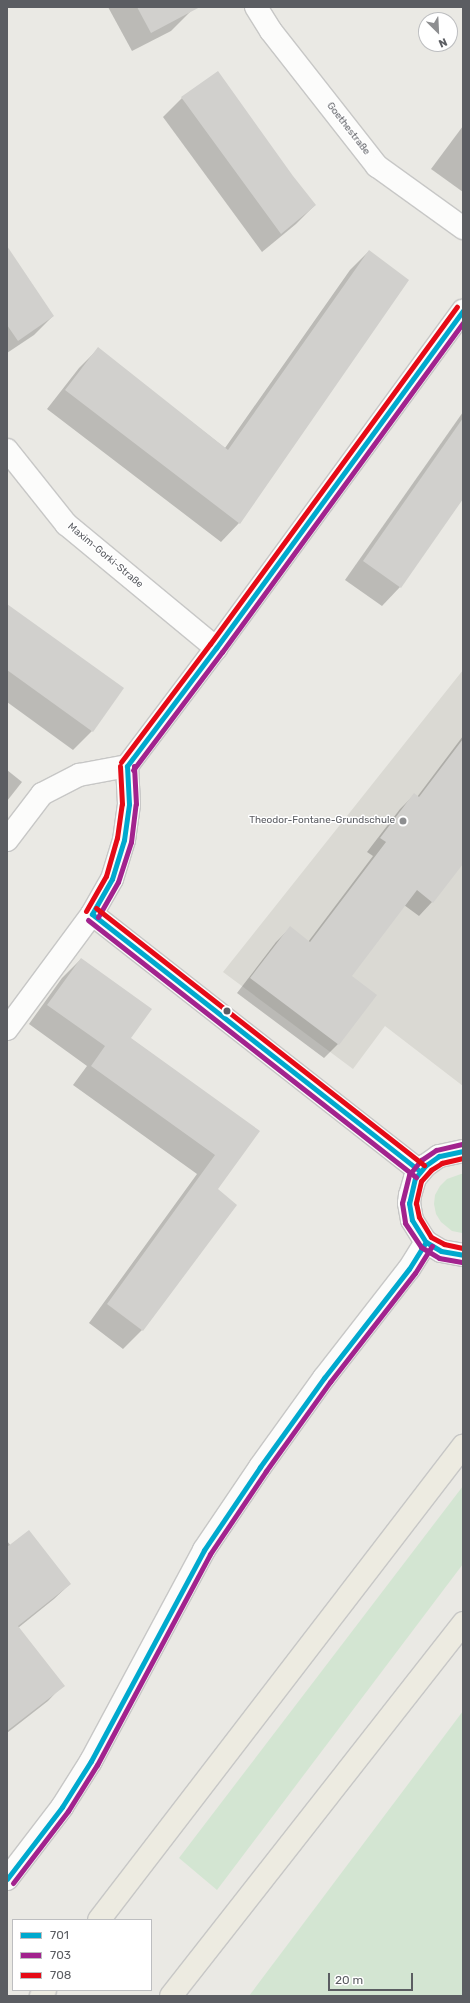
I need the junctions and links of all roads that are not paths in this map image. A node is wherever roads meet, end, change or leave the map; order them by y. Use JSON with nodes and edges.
{"nodes":[{"id":1,"x":256,"y":7,"type":"edge"},
{"id":2,"x":463,"y":228,"type":"edge"},
{"id":3,"x":463,"y":311,"type":"edge"},
{"id":4,"x":7,"y":450,"type":"edge"},
{"id":5,"x":216,"y":648,"type":"junction"},
{"id":6,"x":127,"y":766,"type":"junction"},
{"id":7,"x":7,"y":840,"type":"edge"},
{"id":8,"x":92,"y":914,"type":"junction"},
{"id":9,"x":7,"y":1029,"type":"edge"},
{"id":10,"x":463,"y":1151,"type":"edge"},
{"id":11,"x":420,"y":1171,"type":"junction"},
{"id":12,"x":426,"y":1242,"type":"junction"},
{"id":13,"x":463,"y":1255,"type":"edge"},
{"id":14,"x":463,"y":1446,"type":"edge"},
{"id":15,"x":463,"y":1623,"type":"edge"},
{"id":16,"x":7,"y":1879,"type":"edge"},
{"id":17,"x":100,"y":1919,"type":"edge"},
{"id":18,"x":171,"y":1996,"type":"edge"}],
"edges":[{"from":1,"to":2,"type":"street","name":"Goethestraße"},
{"from":3,"to":5,"type":"street"},
{"from":4,"to":5,"type":"street","name":"Maxim-Gorki-Straße"},
{"from":5,"to":6,"type":"street"},
{"from":6,"to":7,"type":"street"},
{"from":6,"to":8,"type":"street"},
{"from":8,"to":9,"type":"street"},
{"from":8,"to":11,"type":"street"},
{"from":10,"to":11,"type":"street"},
{"from":11,"to":12,"type":"street"},
{"from":12,"to":13,"type":"street"},
{"from":12,"to":16,"type":"street"},
{"from":14,"to":17,"type":"highway"},
{"from":15,"to":18,"type":"highway"}]}
